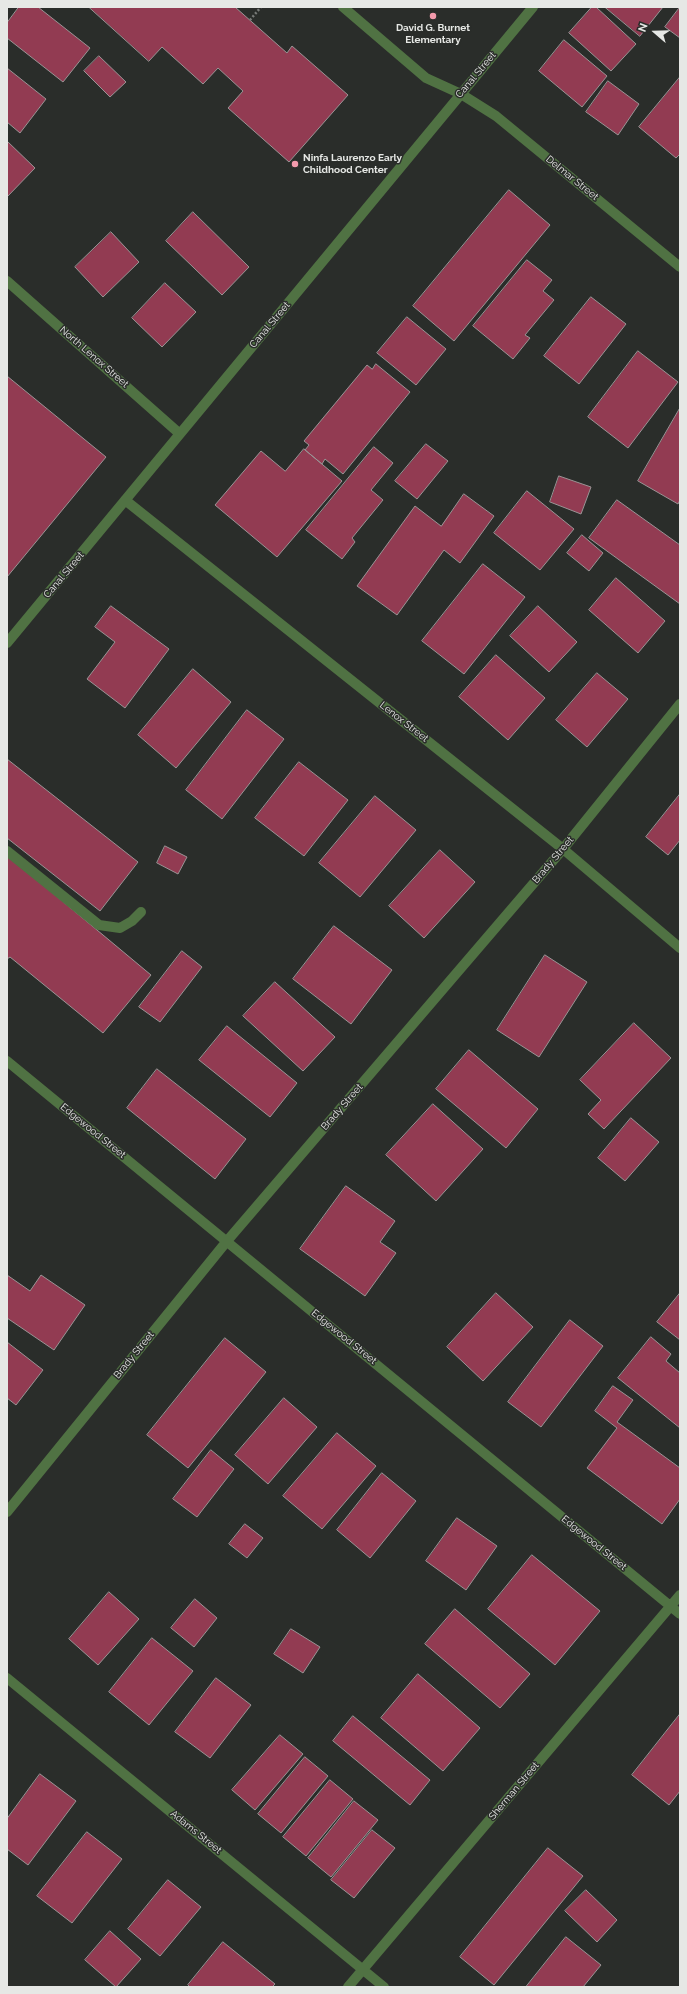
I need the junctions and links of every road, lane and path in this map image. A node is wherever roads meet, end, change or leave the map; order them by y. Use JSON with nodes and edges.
{"nodes":[{"id":1,"x":261,"y":7,"type":"edge"},
{"id":2,"x":343,"y":7,"type":"edge"},
{"id":3,"x":533,"y":7,"type":"edge"},
{"id":4,"x":250,"y":20,"type":"dead end"},
{"id":5,"x":461,"y":94,"type":"junction"},
{"id":6,"x":680,"y":267,"type":"edge"},
{"id":7,"x":7,"y":281,"type":"edge"},
{"id":8,"x":180,"y":434,"type":"junction"},
{"id":9,"x":125,"y":500,"type":"junction"},
{"id":10,"x":7,"y":643,"type":"edge"},
{"id":11,"x":680,"y":704,"type":"edge"},
{"id":12,"x":563,"y":848,"type":"junction"},
{"id":13,"x":7,"y":851,"type":"edge"},
{"id":14,"x":141,"y":912,"type":"dead end"},
{"id":15,"x":680,"y":948,"type":"edge"},
{"id":16,"x":7,"y":1061,"type":"edge"},
{"id":17,"x":227,"y":1241,"type":"junction"},
{"id":18,"x":7,"y":1512,"type":"edge"},
{"id":19,"x":680,"y":1595,"type":"edge"},
{"id":20,"x":670,"y":1606,"type":"junction"},
{"id":21,"x":680,"y":1614,"type":"edge"},
{"id":22,"x":7,"y":1678,"type":"edge"},
{"id":23,"x":363,"y":1969,"type":"junction"},
{"id":24,"x":348,"y":1987,"type":"edge"},
{"id":25,"x":384,"y":1987,"type":"edge"}],
"edges":[{"from":1,"to":4,"type":"path"},
{"from":2,"to":5,"type":"street","name":"Delmar Street"},
{"from":3,"to":5,"type":"street","name":"Canal Street"},
{"from":5,"to":6,"type":"street","name":"Delmar Street"},
{"from":5,"to":8,"type":"street","name":"Canal Street"},
{"from":7,"to":8,"type":"street","name":"North Lenox Street"},
{"from":8,"to":9,"type":"street","name":"Canal Street"},
{"from":9,"to":10,"type":"street","name":"Canal Street"},
{"from":9,"to":12,"type":"street","name":"Lenox Street"},
{"from":11,"to":12,"type":"street","name":"Brady Street"},
{"from":12,"to":15,"type":"street","name":"Lenox Street"},
{"from":12,"to":17,"type":"street","name":"Brady Street"},
{"from":13,"to":14,"type":"street"},
{"from":16,"to":17,"type":"street","name":"Edgewood Street"},
{"from":17,"to":18,"type":"street","name":"Brady Street"},
{"from":17,"to":20,"type":"street","name":"Edgewood Street"},
{"from":19,"to":20,"type":"street","name":"Sherman Street"},
{"from":20,"to":21,"type":"street","name":"Edgewood Street"},
{"from":20,"to":23,"type":"street","name":"Sherman Street"},
{"from":22,"to":23,"type":"street","name":"Adams Street"},
{"from":23,"to":24,"type":"street","name":"Sherman Street"},
{"from":23,"to":25,"type":"street","name":"Adams Street"}]}
